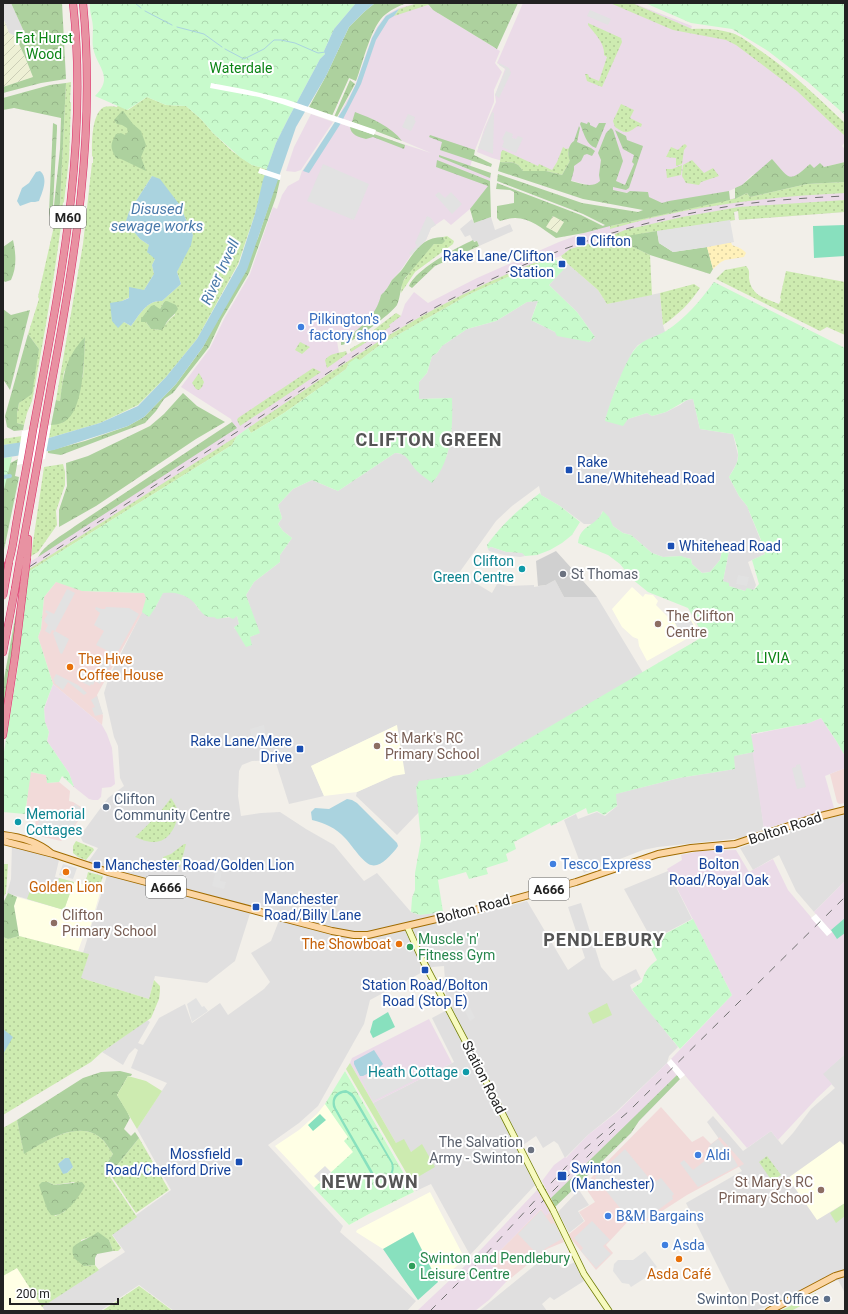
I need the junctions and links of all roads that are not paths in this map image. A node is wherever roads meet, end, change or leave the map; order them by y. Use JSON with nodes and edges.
{"nodes":[{"id":1,"x":73,"y":3,"type":"edge"},
{"id":2,"x":83,"y":3,"type":"edge"},
{"id":3,"x":23,"y":558,"type":"junction"},
{"id":4,"x":9,"y":562,"type":"junction"},
{"id":5,"x":3,"y":579,"type":"edge"},
{"id":6,"x":3,"y":596,"type":"edge"},
{"id":7,"x":3,"y":652,"type":"edge"},
{"id":8,"x":3,"y":735,"type":"edge"},
{"id":9,"x":845,"y":810,"type":"edge"},
{"id":10,"x":3,"y":835,"type":"edge"},
{"id":11,"x":3,"y":841,"type":"edge"},
{"id":12,"x":53,"y":854,"type":"junction"},
{"id":13,"x":407,"y":926,"type":"junction"},
{"id":14,"x":845,"y":1273,"type":"edge"},
{"id":15,"x":609,"y":1311,"type":"edge"},
{"id":16,"x":768,"y":1311,"type":"edge"}],
"edges":[{"from":1,"to":4,"type":"highway","number":"M60"},
{"from":2,"to":3,"type":"highway","number":"M60"},
{"from":3,"to":7,"type":"highway","number":"M60","bridge":true},
{"from":3,"to":8,"type":"highway","number":"M60","bridge":true},
{"from":4,"to":5,"type":"highway","number":"M60","bridge":true},
{"from":4,"to":6,"type":"highway","number":"M60","bridge":true},
{"from":9,"to":13,"type":"main road","name":"Bolton Road","number":"A666"},
{"from":10,"to":12,"type":"main road","name":"Bolton Road","number":"A666"},
{"from":11,"to":12,"type":"main road","name":"Bolton Road","number":"A666"},
{"from":12,"to":13,"type":"main road","name":"Bolton Road","number":"A666"},
{"from":13,"to":15,"type":"main road","name":"Station Road","bridge":true},
{"from":14,"to":16,"type":"main road"}]}
